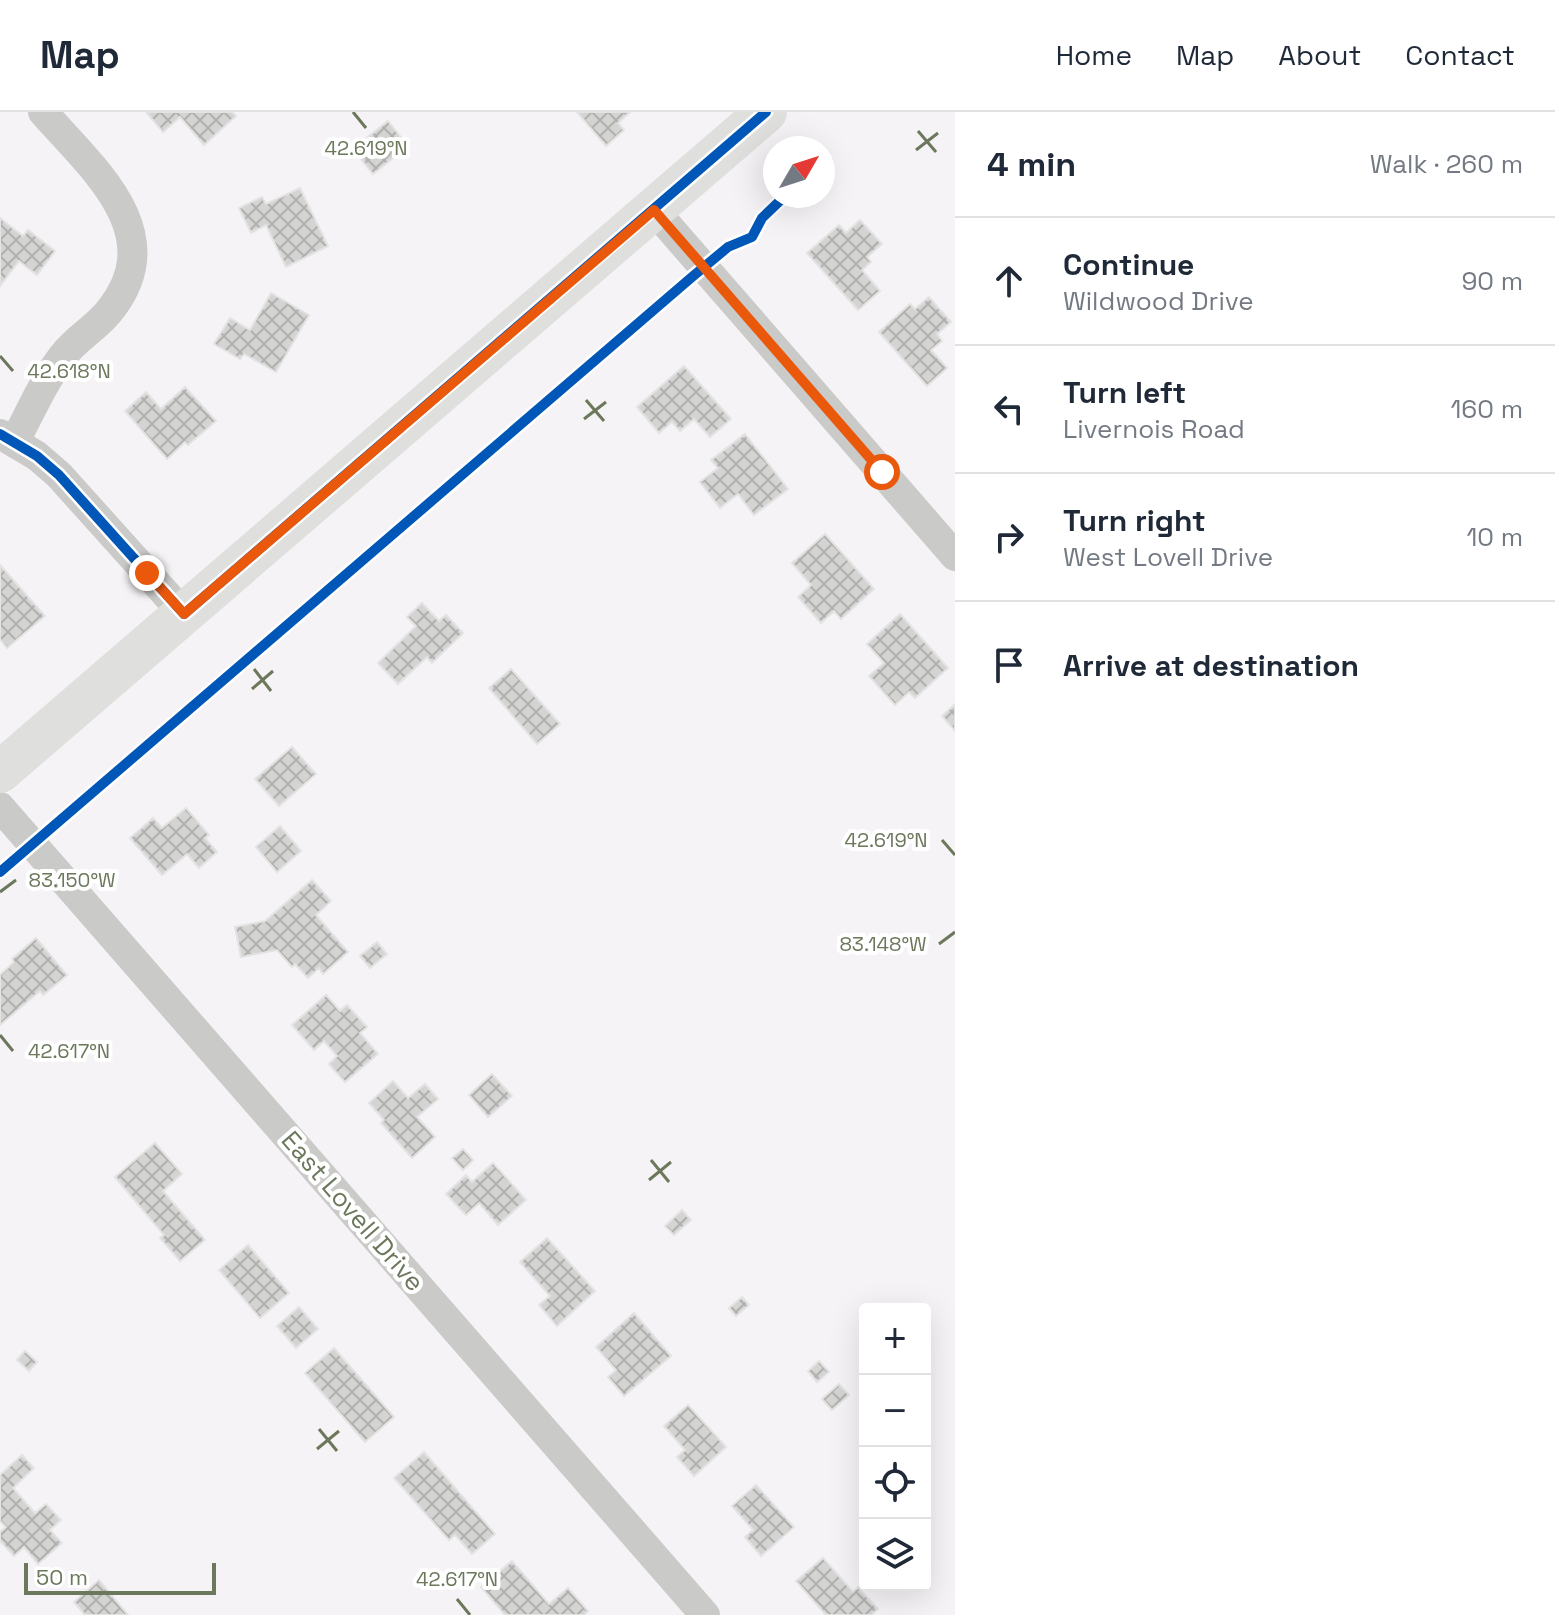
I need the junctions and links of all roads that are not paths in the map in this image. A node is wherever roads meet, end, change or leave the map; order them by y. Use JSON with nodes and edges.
{"nodes":[{"id":1,"x":43,"y":112,"type":"edge"},
{"id":2,"x":766,"y":112,"type":"edge"},
{"id":3,"x":654,"y":210,"type":"junction"},
{"id":4,"x":8,"y":438,"type":"edge"},
{"id":5,"x":955,"y":556,"type":"edge"},
{"id":6,"x":184,"y":614,"type":"junction"},
{"id":7,"x":0,"y":772,"type":"edge"},
{"id":8,"x":0,"y":807,"type":"edge"},
{"id":9,"x":705,"y":1615,"type":"edge"}],
"edges":[{"from":1,"to":4,"type":"street"},
{"from":2,"to":3,"type":"street"},
{"from":3,"to":5,"type":"street"},
{"from":3,"to":6,"type":"street"},
{"from":4,"to":6,"type":"street"},
{"from":6,"to":7,"type":"street"},
{"from":8,"to":9,"type":"street","name":"East Lovell Drive"}]}
